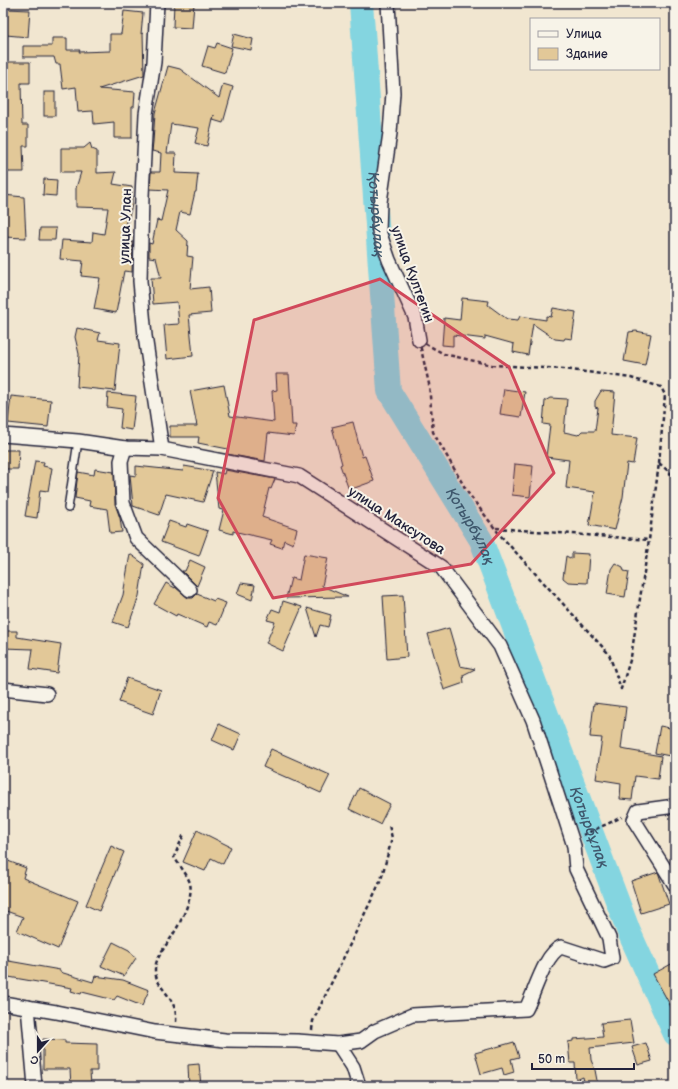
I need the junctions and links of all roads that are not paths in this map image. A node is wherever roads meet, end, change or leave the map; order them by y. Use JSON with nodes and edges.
{"nodes":[{"id":1,"x":157,"y":3,"type":"edge"},
{"id":2,"x":388,"y":3,"type":"edge"},
{"id":3,"x":419,"y":340,"type":"road end"},
{"id":4,"x":3,"y":435,"type":"edge"},
{"id":5,"x":78,"y":440,"type":"junction"},
{"id":6,"x":125,"y":448,"type":"junction"},
{"id":7,"x":162,"y":449,"type":"junction"},
{"id":8,"x":68,"y":508,"type":"dead end"},
{"id":9,"x":190,"y":590,"type":"dead end"},
{"id":10,"x":3,"y":689,"type":"edge"},
{"id":11,"x":47,"y":694,"type":"dead end"},
{"id":12,"x":675,"y":806,"type":"edge"},
{"id":13,"x":675,"y":885,"type":"edge"},
{"id":14,"x":3,"y":1003,"type":"edge"},
{"id":15,"x":28,"y":1007,"type":"junction"},
{"id":16,"x":338,"y":1044,"type":"junction"},
{"id":17,"x":35,"y":1086,"type":"edge"},
{"id":18,"x":359,"y":1086,"type":"edge"}],
"edges":[{"from":1,"to":7,"type":"street","name":"улица Улан"},
{"from":2,"to":3,"type":"street","name":"улица Култегин"},
{"from":4,"to":5,"type":"street","name":"улица Максутова"},
{"from":5,"to":6,"type":"street","name":"улица Максутова"},
{"from":5,"to":8,"type":"lane"},
{"from":6,"to":7,"type":"street","name":"улица Максутова"},
{"from":6,"to":9,"type":"street"},
{"from":7,"to":16,"type":"street","name":"улица Максутова"},
{"from":10,"to":11,"type":"street"},
{"from":12,"to":13,"type":"street"},
{"from":14,"to":15,"type":"street"},
{"from":15,"to":16,"type":"street"},
{"from":15,"to":17,"type":"street"},
{"from":16,"to":18,"type":"street"}]}
